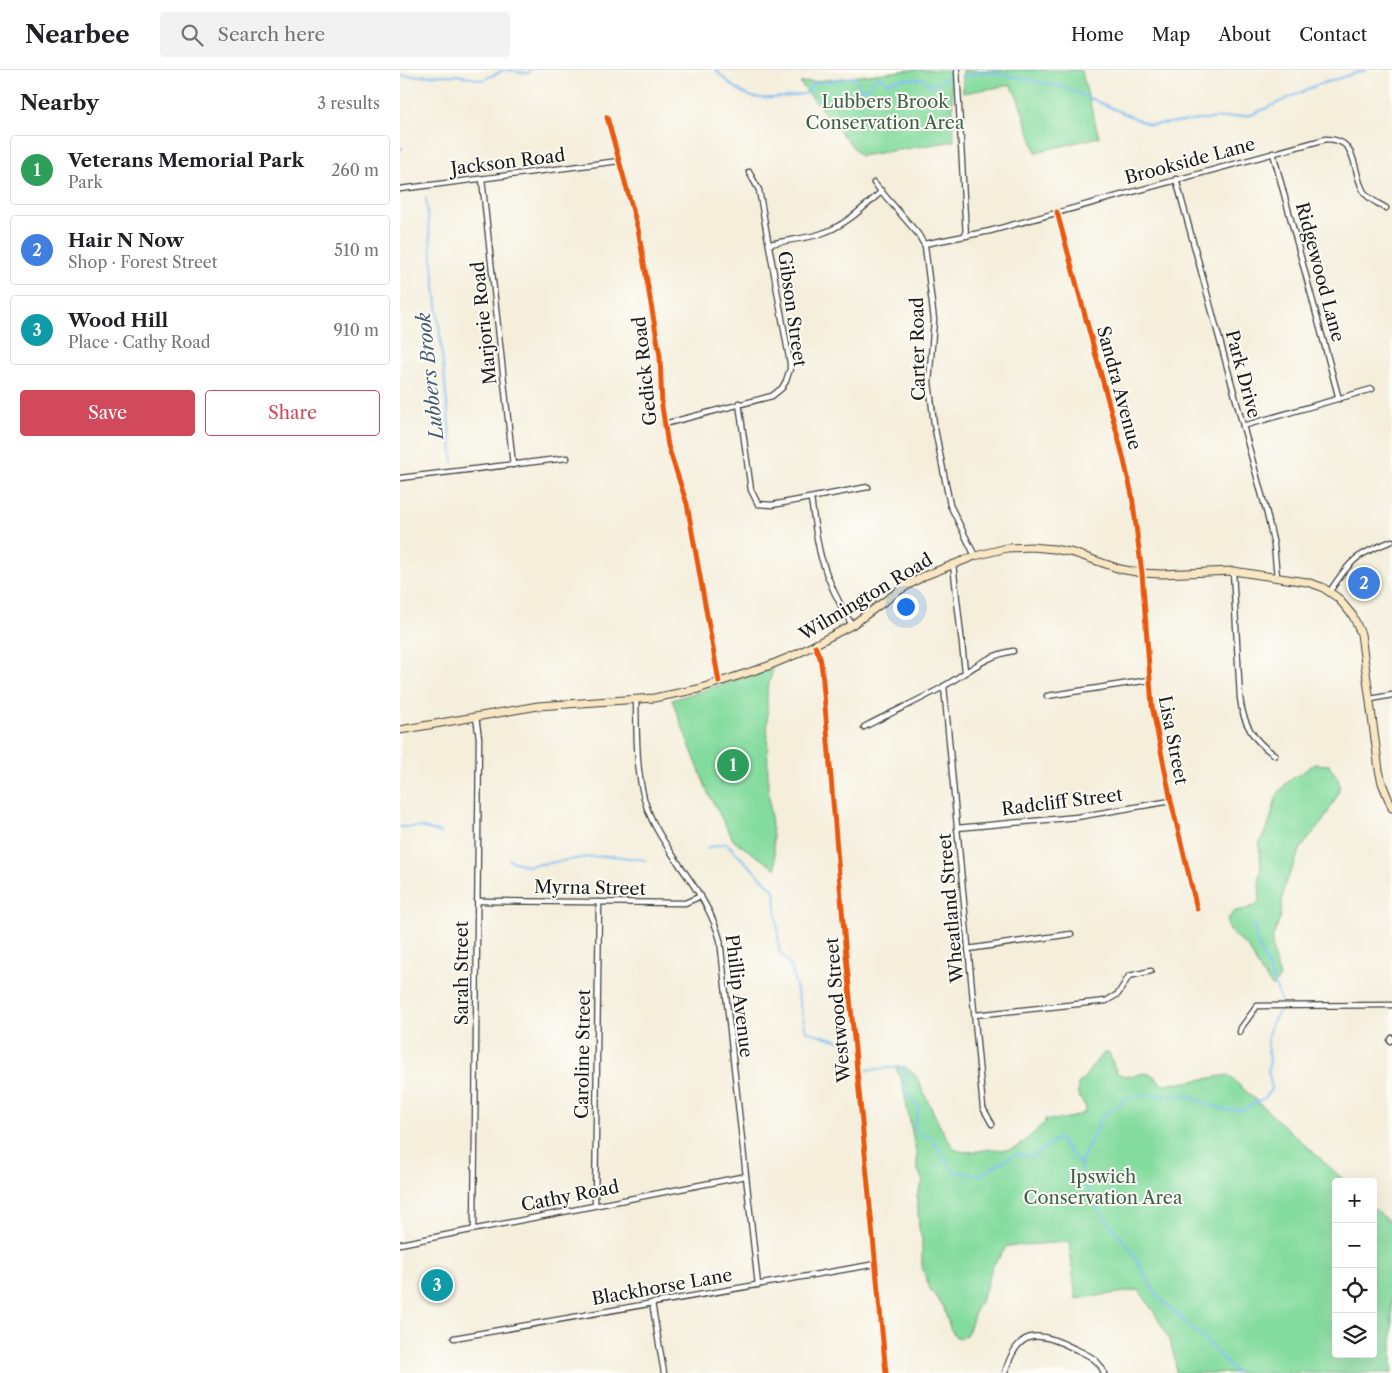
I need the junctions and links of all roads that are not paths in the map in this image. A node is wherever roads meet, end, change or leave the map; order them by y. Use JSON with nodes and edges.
{"nodes":[{"id":1,"x":957,"y":70,"type":"edge"},
{"id":2,"x":607,"y":117,"type":"dead end"},
{"id":3,"x":1273,"y":153,"type":"junction"},
{"id":4,"x":619,"y":161,"type":"junction"},
{"id":5,"x":749,"y":172,"type":"dead end"},
{"id":6,"x":1176,"y":179,"type":"junction"},
{"id":7,"x":482,"y":180,"type":"junction"},
{"id":8,"x":874,"y":183,"type":"dead end"},
{"id":9,"x":400,"y":189,"type":"edge"},
{"id":10,"x":882,"y":191,"type":"junction"},
{"id":11,"x":1386,"y":208,"type":"dead end"},
{"id":12,"x":1057,"y":212,"type":"junction"},
{"id":13,"x":966,"y":236,"type":"junction"},
{"id":14,"x":770,"y":244,"type":"junction"},
{"id":15,"x":924,"y":244,"type":"junction"},
{"id":16,"x":1372,"y":389,"type":"dead end"},
{"id":17,"x":1339,"y":399,"type":"junction"},
{"id":18,"x":739,"y":404,"type":"junction"},
{"id":19,"x":664,"y":424,"type":"junction"},
{"id":20,"x":1243,"y":426,"type":"junction"},
{"id":21,"x":567,"y":458,"type":"dead end"},
{"id":22,"x":513,"y":464,"type":"junction"},
{"id":23,"x":400,"y":478,"type":"edge"},
{"id":24,"x":868,"y":487,"type":"dead end"},
{"id":25,"x":810,"y":499,"type":"junction"},
{"id":26,"x":1392,"y":542,"type":"edge"},
{"id":27,"x":975,"y":556,"type":"junction"},
{"id":28,"x":953,"y":564,"type":"junction"},
{"id":29,"x":1233,"y":572,"type":"junction"},
{"id":30,"x":1142,"y":573,"type":"junction"},
{"id":31,"x":1277,"y":577,"type":"junction"},
{"id":32,"x":1330,"y":591,"type":"junction"},
{"id":33,"x":852,"y":625,"type":"junction"},
{"id":34,"x":815,"y":646,"type":"junction"},
{"id":35,"x":1013,"y":651,"type":"dead end"},
{"id":36,"x":965,"y":672,"type":"junction"},
{"id":37,"x":1149,"y":680,"type":"junction"},
{"id":38,"x":719,"y":682,"type":"junction"},
{"id":39,"x":944,"y":686,"type":"junction"},
{"id":40,"x":1392,"y":695,"type":"edge"},
{"id":41,"x":1047,"y":696,"type":"dead end"},
{"id":42,"x":636,"y":699,"type":"junction"},
{"id":43,"x":1371,"y":699,"type":"junction"},
{"id":44,"x":476,"y":717,"type":"junction"},
{"id":45,"x":864,"y":727,"type":"dead end"},
{"id":46,"x":400,"y":730,"type":"edge"},
{"id":47,"x":1275,"y":755,"type":"dead end"},
{"id":48,"x":1171,"y":801,"type":"junction"},
{"id":49,"x":1392,"y":808,"type":"edge"},
{"id":50,"x":957,"y":828,"type":"junction"},
{"id":51,"x":702,"y":896,"type":"junction"},
{"id":52,"x":477,"y":900,"type":"junction"},
{"id":53,"x":599,"y":902,"type":"junction"},
{"id":54,"x":1197,"y":908,"type":"dead end"},
{"id":55,"x":1071,"y":934,"type":"dead end"},
{"id":56,"x":968,"y":949,"type":"junction"},
{"id":57,"x":1151,"y":971,"type":"dead end"},
{"id":58,"x":1392,"y":1005,"type":"edge"},
{"id":59,"x":974,"y":1015,"type":"junction"},
{"id":60,"x":1240,"y":1032,"type":"dead end"},
{"id":61,"x":992,"y":1124,"type":"dead end"},
{"id":62,"x":746,"y":1176,"type":"junction"},
{"id":63,"x":596,"y":1206,"type":"junction"},
{"id":64,"x":474,"y":1229,"type":"junction"},
{"id":65,"x":400,"y":1244,"type":"edge"},
{"id":66,"x":876,"y":1264,"type":"junction"},
{"id":67,"x":758,"y":1284,"type":"junction"},
{"id":68,"x":652,"y":1303,"type":"junction"},
{"id":69,"x":454,"y":1338,"type":"dead end"},
{"id":70,"x":664,"y":1373,"type":"edge"},
{"id":71,"x":886,"y":1373,"type":"edge"},
{"id":72,"x":1005,"y":1373,"type":"edge"},
{"id":73,"x":1104,"y":1373,"type":"edge"}],
"edges":[{"from":1,"to":13,"type":"street"},
{"from":2,"to":4,"type":"street","name":"Gedick Road"},
{"from":3,"to":6,"type":"street","name":"Brookside Lane"},
{"from":3,"to":11,"type":"street","name":"Brookside Lane"},
{"from":3,"to":17,"type":"street","name":"Ridgewood Lane"},
{"from":4,"to":7,"type":"street","name":"Jackson Road"},
{"from":4,"to":19,"type":"street","name":"Gedick Road"},
{"from":5,"to":14,"type":"street","name":"Gibson Street"},
{"from":6,"to":12,"type":"street","name":"Brookside Lane"},
{"from":6,"to":20,"type":"street","name":"Park Drive"},
{"from":7,"to":9,"type":"street","name":"Jackson Road"},
{"from":7,"to":22,"type":"street","name":"Marjorie Road"},
{"from":8,"to":10,"type":"street","name":"Carter Road"},
{"from":10,"to":14,"type":"street"},
{"from":10,"to":15,"type":"street","name":"Carter Road"},
{"from":12,"to":13,"type":"street","name":"Brookside Lane"},
{"from":12,"to":30,"type":"street","name":"Sandra Avenue"},
{"from":13,"to":15,"type":"street","name":"Brookside Lane"},
{"from":14,"to":18,"type":"street","name":"Gibson Street"},
{"from":15,"to":27,"type":"street","name":"Carter Road"},
{"from":16,"to":17,"type":"street"},
{"from":17,"to":20,"type":"street"},
{"from":18,"to":19,"type":"street","name":"Gibson Street"},
{"from":18,"to":25,"type":"street"},
{"from":19,"to":38,"type":"street","name":"Gedick Road"},
{"from":20,"to":31,"type":"street","name":"Park Drive"},
{"from":21,"to":22,"type":"street"},
{"from":22,"to":23,"type":"street"},
{"from":24,"to":25,"type":"street"},
{"from":25,"to":33,"type":"street"},
{"from":26,"to":32,"type":"street"},
{"from":27,"to":28,"type":"main road","name":"Wilmington Road"},
{"from":27,"to":30,"type":"main road","name":"Wilmington Road"},
{"from":28,"to":33,"type":"main road","name":"Wilmington Road"},
{"from":28,"to":36,"type":"street"},
{"from":29,"to":30,"type":"main road","name":"Wilmington Road"},
{"from":29,"to":31,"type":"main road","name":"Wilmington Road"},
{"from":29,"to":47,"type":"street"},
{"from":30,"to":37,"type":"street","name":"Lisa Street"},
{"from":31,"to":32,"type":"main road","name":"Wilmington Road"},
{"from":32,"to":43,"type":"main road","name":"Wilmington Road"},
{"from":33,"to":34,"type":"main road","name":"Wilmington Road"},
{"from":34,"to":38,"type":"main road","name":"Wilmington Road"},
{"from":34,"to":66,"type":"street","name":"Westwood Street"},
{"from":35,"to":36,"type":"street"},
{"from":36,"to":39,"type":"street"},
{"from":37,"to":41,"type":"street"},
{"from":37,"to":48,"type":"street","name":"Lisa Street"},
{"from":38,"to":42,"type":"main road","name":"Wilmington Road"},
{"from":39,"to":45,"type":"street"},
{"from":39,"to":50,"type":"street","name":"Wheatland Street"},
{"from":40,"to":43,"type":"street"},
{"from":42,"to":44,"type":"main road","name":"Wilmington Road"},
{"from":42,"to":51,"type":"street","name":"Phillip Avenue"},
{"from":43,"to":49,"type":"main road","name":"Wilmington Road"},
{"from":44,"to":46,"type":"main road","name":"Wilmington Road"},
{"from":44,"to":52,"type":"street","name":"Sarah Street"},
{"from":48,"to":50,"type":"street","name":"Radcliff Street"},
{"from":48,"to":54,"type":"street","name":"Lisa Street"},
{"from":50,"to":56,"type":"street","name":"Wheatland Street"},
{"from":51,"to":53,"type":"street","name":"Myrna Street"},
{"from":51,"to":62,"type":"street","name":"Phillip Avenue"},
{"from":52,"to":53,"type":"street","name":"Myrna Street"},
{"from":52,"to":64,"type":"street","name":"Sarah Street"},
{"from":53,"to":63,"type":"street","name":"Caroline Street"},
{"from":55,"to":56,"type":"street"},
{"from":56,"to":59,"type":"street","name":"Wheatland Street"},
{"from":57,"to":59,"type":"street"},
{"from":58,"to":60,"type":"street"},
{"from":59,"to":61,"type":"street","name":"Wheatland Street"},
{"from":62,"to":63,"type":"street","name":"Cathy Road"},
{"from":62,"to":67,"type":"street","name":"Phillip Avenue"},
{"from":63,"to":64,"type":"street","name":"Cathy Road"},
{"from":64,"to":65,"type":"street","name":"Cathy Road"},
{"from":66,"to":67,"type":"street","name":"Blackhorse Lane"},
{"from":66,"to":71,"type":"street","name":"Westwood Street"},
{"from":67,"to":68,"type":"street","name":"Blackhorse Lane"},
{"from":68,"to":69,"type":"street","name":"Blackhorse Lane"},
{"from":68,"to":70,"type":"street"},
{"from":72,"to":73,"type":"street"}]}
